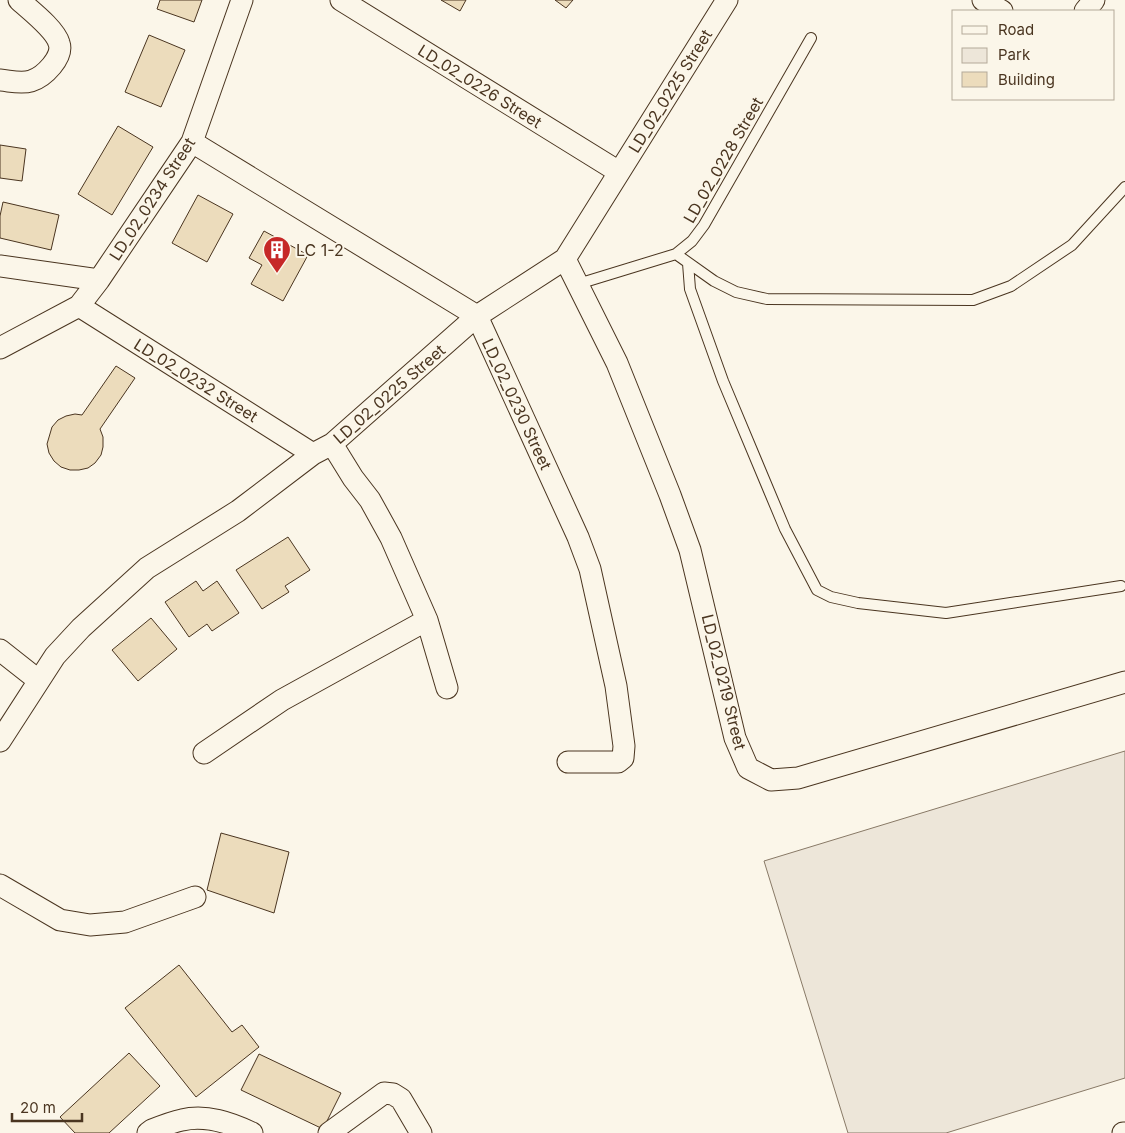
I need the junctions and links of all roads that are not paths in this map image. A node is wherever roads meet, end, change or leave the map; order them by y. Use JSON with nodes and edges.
{"nodes":[{"id":1,"x":19,"y":0,"type":"edge"},
{"id":2,"x":242,"y":0,"type":"edge"},
{"id":3,"x":341,"y":0,"type":"edge"},
{"id":4,"x":728,"y":0,"type":"edge"},
{"id":5,"x":983,"y":0,"type":"edge"},
{"id":6,"x":1094,"y":0,"type":"edge"},
{"id":7,"x":1000,"y":10,"type":"edge"},
{"id":8,"x":1085,"y":10,"type":"edge"},
{"id":9,"x":811,"y":38,"type":"dead end"},
{"id":10,"x":0,"y":80,"type":"edge"},
{"id":11,"x":192,"y":142,"type":"junction"},
{"id":12,"x":619,"y":172,"type":"junction"},
{"id":13,"x":1125,"y":187,"type":"edge"},
{"id":14,"x":676,"y":254,"type":"junction"},
{"id":15,"x":565,"y":258,"type":"junction"},
{"id":16,"x":688,"y":263,"type":"junction"},
{"id":17,"x":0,"y":266,"type":"edge"},
{"id":18,"x":99,"y":280,"type":"junction"},
{"id":19,"x":578,"y":284,"type":"junction"},
{"id":20,"x":79,"y":306,"type":"junction"},
{"id":21,"x":477,"y":316,"type":"junction"},
{"id":22,"x":0,"y":348,"type":"edge"},
{"id":23,"x":332,"y":444,"type":"junction"},
{"id":24,"x":313,"y":454,"type":"junction"},
{"id":25,"x":1121,"y":586,"type":"dead end"},
{"id":26,"x":427,"y":620,"type":"junction"},
{"id":27,"x":0,"y":650,"type":"edge"},
{"id":28,"x":38,"y":680,"type":"junction"},
{"id":29,"x":1125,"y":682,"type":"edge"},
{"id":30,"x":447,"y":688,"type":"dead end"},
{"id":31,"x":0,"y":741,"type":"edge"},
{"id":32,"x":204,"y":753,"type":"dead end"},
{"id":33,"x":568,"y":762,"type":"dead end"},
{"id":34,"x":0,"y":885,"type":"edge"},
{"id":35,"x":195,"y":897,"type":"dead end"},
{"id":36,"x":148,"y":1133,"type":"edge"},
{"id":37,"x":252,"y":1133,"type":"edge"},
{"id":38,"x":329,"y":1133,"type":"edge"},
{"id":39,"x":421,"y":1133,"type":"edge"}],
"edges":[{"from":1,"to":10,"type":"street"},
{"from":2,"to":11,"type":"street","name":"LD_02_0234 Street"},
{"from":3,"to":12,"type":"street","name":"LD_02_0226 Street"},
{"from":4,"to":12,"type":"street","name":"LD_02_0225 Street"},
{"from":5,"to":7,"type":"street"},
{"from":6,"to":8,"type":"street"},
{"from":9,"to":14,"type":"lane","name":"LD_02_0228 Street"},
{"from":11,"to":18,"type":"street","name":"LD_02_0234 Street"},
{"from":11,"to":21,"type":"street"},
{"from":12,"to":15,"type":"street","name":"LD_02_0225 Street"},
{"from":13,"to":16,"type":"lane"},
{"from":14,"to":16,"type":"lane"},
{"from":14,"to":19,"type":"lane","name":"LD_02_0228 Street"},
{"from":15,"to":19,"type":"street","name":"LD_02_0219 Street"},
{"from":15,"to":21,"type":"street","name":"LD_02_0225 Street"},
{"from":16,"to":25,"type":"lane"},
{"from":17,"to":18,"type":"street"},
{"from":18,"to":20,"type":"street","name":"LD_02_0234 Street"},
{"from":19,"to":29,"type":"street","name":"LD_02_0219 Street"},
{"from":20,"to":22,"type":"street","name":"LD_02_0234 Street"},
{"from":20,"to":24,"type":"street","name":"LD_02_0232 Street"},
{"from":21,"to":23,"type":"street","name":"LD_02_0225 Street"},
{"from":21,"to":33,"type":"street","name":"LD_02_0230 Street"},
{"from":23,"to":24,"type":"street","name":"LD_02_0225 Street"},
{"from":23,"to":26,"type":"street"},
{"from":24,"to":28,"type":"street","name":"LD_02_0225 Street"},
{"from":26,"to":30,"type":"street"},
{"from":26,"to":32,"type":"street"},
{"from":27,"to":28,"type":"street"},
{"from":28,"to":31,"type":"street","name":"LD_02_0225 Street"},
{"from":34,"to":35,"type":"street"},
{"from":36,"to":37,"type":"street"},
{"from":38,"to":39,"type":"street"}]}
